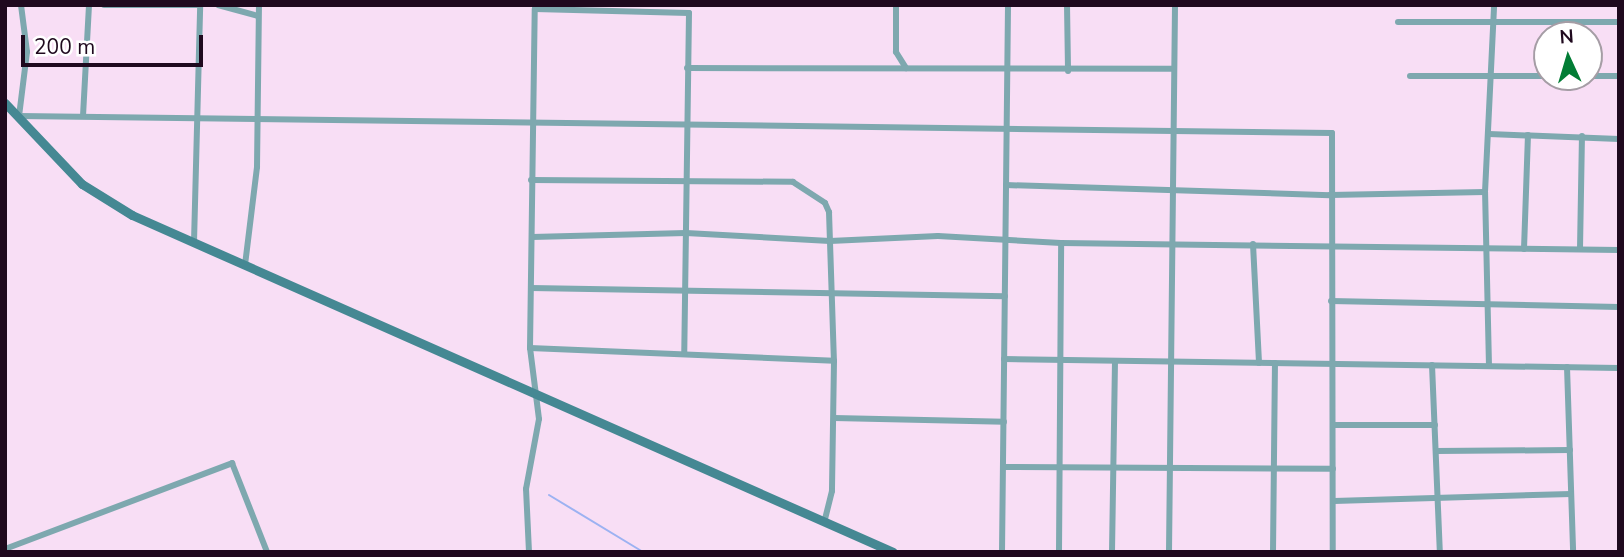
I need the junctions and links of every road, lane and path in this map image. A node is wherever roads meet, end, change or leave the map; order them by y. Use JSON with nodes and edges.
{"nodes":[{"id":1,"x":21,"y":5,"type":"edge"},
{"id":2,"x":89,"y":5,"type":"edge"},
{"id":3,"x":104,"y":5,"type":"edge"},
{"id":4,"x":199,"y":5,"type":"edge"},
{"id":5,"x":218,"y":5,"type":"edge"},
{"id":6,"x":259,"y":5,"type":"edge"},
{"id":7,"x":896,"y":5,"type":"edge"},
{"id":8,"x":1008,"y":5,"type":"edge"},
{"id":9,"x":1067,"y":5,"type":"edge"},
{"id":10,"x":1175,"y":5,"type":"edge"},
{"id":11,"x":1494,"y":5,"type":"edge"},
{"id":12,"x":258,"y":16,"type":"junction"},
{"id":13,"x":1398,"y":22,"type":"dead end"},
{"id":14,"x":1493,"y":22,"type":"junction"},
{"id":15,"x":1619,"y":22,"type":"edge"},
{"id":16,"x":687,"y":68,"type":"junction"},
{"id":17,"x":906,"y":68,"type":"junction"},
{"id":18,"x":1174,"y":69,"type":"junction"},
{"id":19,"x":1007,"y":71,"type":"junction"},
{"id":20,"x":1068,"y":71,"type":"junction"},
{"id":21,"x":1410,"y":76,"type":"dead end"},
{"id":22,"x":1490,"y":76,"type":"junction"},
{"id":23,"x":1533,"y":76,"type":"edge"},
{"id":24,"x":5,"y":103,"type":"edge"},
{"id":25,"x":19,"y":116,"type":"junction"},
{"id":26,"x":83,"y":116,"type":"junction"},
{"id":27,"x":197,"y":116,"type":"junction"},
{"id":28,"x":257,"y":116,"type":"junction"},
{"id":29,"x":530,"y":122,"type":"junction"},
{"id":30,"x":687,"y":125,"type":"junction"},
{"id":31,"x":1007,"y":129,"type":"junction"},
{"id":32,"x":1174,"y":131,"type":"junction"},
{"id":33,"x":1489,"y":134,"type":"junction"},
{"id":34,"x":1528,"y":135,"type":"junction"},
{"id":35,"x":1582,"y":136,"type":"junction"},
{"id":36,"x":1619,"y":139,"type":"edge"},
{"id":37,"x":531,"y":180,"type":"junction"},
{"id":38,"x":686,"y":182,"type":"junction"},
{"id":39,"x":1006,"y":185,"type":"junction"},
{"id":40,"x":1174,"y":188,"type":"junction"},
{"id":41,"x":1485,"y":192,"type":"junction"},
{"id":42,"x":1330,"y":195,"type":"junction"},
{"id":43,"x":686,"y":233,"type":"junction"},
{"id":44,"x":531,"y":237,"type":"junction"},
{"id":45,"x":1006,"y":240,"type":"junction"},
{"id":46,"x":830,"y":241,"type":"junction"},
{"id":47,"x":1174,"y":241,"type":"junction"},
{"id":48,"x":194,"y":243,"type":"junction"},
{"id":49,"x":1060,"y":243,"type":"junction"},
{"id":50,"x":1252,"y":244,"type":"junction"},
{"id":51,"x":1331,"y":244,"type":"junction"},
{"id":52,"x":1486,"y":249,"type":"junction"},
{"id":53,"x":1524,"y":249,"type":"junction"},
{"id":54,"x":1580,"y":249,"type":"junction"},
{"id":55,"x":1619,"y":250,"type":"edge"},
{"id":56,"x":246,"y":265,"type":"junction"},
{"id":57,"x":531,"y":288,"type":"junction"},
{"id":58,"x":686,"y":292,"type":"junction"},
{"id":59,"x":833,"y":293,"type":"junction"},
{"id":60,"x":1005,"y":296,"type":"junction"},
{"id":61,"x":1331,"y":301,"type":"junction"},
{"id":62,"x":1487,"y":302,"type":"junction"},
{"id":63,"x":1619,"y":307,"type":"edge"},
{"id":64,"x":530,"y":348,"type":"junction"},
{"id":65,"x":684,"y":353,"type":"junction"},
{"id":66,"x":1004,"y":359,"type":"junction"},
{"id":67,"x":1062,"y":360,"type":"junction"},
{"id":68,"x":834,"y":361,"type":"junction"},
{"id":69,"x":1115,"y":361,"type":"junction"},
{"id":70,"x":1173,"y":362,"type":"junction"},
{"id":71,"x":1259,"y":363,"type":"junction"},
{"id":72,"x":1275,"y":363,"type":"junction"},
{"id":73,"x":1332,"y":364,"type":"junction"},
{"id":74,"x":1432,"y":365,"type":"junction"},
{"id":75,"x":1489,"y":366,"type":"junction"},
{"id":76,"x":1567,"y":367,"type":"junction"},
{"id":77,"x":1619,"y":368,"type":"edge"},
{"id":78,"x":534,"y":394,"type":"junction"},
{"id":79,"x":834,"y":418,"type":"junction"},
{"id":80,"x":1004,"y":422,"type":"junction"},
{"id":81,"x":1333,"y":425,"type":"junction"},
{"id":82,"x":1435,"y":425,"type":"junction"},
{"id":83,"x":1570,"y":450,"type":"junction"},
{"id":84,"x":1436,"y":451,"type":"junction"},
{"id":85,"x":1003,"y":467,"type":"junction"},
{"id":86,"x":1060,"y":467,"type":"junction"},
{"id":87,"x":1114,"y":467,"type":"junction"},
{"id":88,"x":1173,"y":468,"type":"junction"},
{"id":89,"x":1274,"y":468,"type":"junction"},
{"id":90,"x":1333,"y":469,"type":"junction"},
{"id":91,"x":1571,"y":494,"type":"junction"},
{"id":92,"x":1439,"y":500,"type":"junction"},
{"id":93,"x":1334,"y":501,"type":"junction"},
{"id":94,"x":824,"y":523,"type":"junction"},
{"id":95,"x":5,"y":550,"type":"edge"},
{"id":96,"x":527,"y":551,"type":"edge"},
{"id":97,"x":267,"y":552,"type":"edge"},
{"id":98,"x":893,"y":552,"type":"edge"},
{"id":99,"x":1002,"y":552,"type":"edge"},
{"id":100,"x":1059,"y":552,"type":"edge"},
{"id":101,"x":1112,"y":552,"type":"edge"},
{"id":102,"x":1169,"y":552,"type":"edge"},
{"id":103,"x":1273,"y":552,"type":"edge"},
{"id":104,"x":1333,"y":552,"type":"edge"},
{"id":105,"x":1440,"y":552,"type":"edge"},
{"id":106,"x":1573,"y":552,"type":"edge"}],
"edges":[{"from":1,"to":25,"type":"street"},
{"from":2,"to":26,"type":"street"},
{"from":3,"to":4,"type":"street"},
{"from":4,"to":27,"type":"street"},
{"from":5,"to":12,"type":"street"},
{"from":6,"to":12,"type":"street"},
{"from":7,"to":17,"type":"street"},
{"from":8,"to":19,"type":"street"},
{"from":9,"to":20,"type":"street"},
{"from":10,"to":18,"type":"street"},
{"from":11,"to":14,"type":"street"},
{"from":12,"to":28,"type":"street"},
{"from":13,"to":14,"type":"street"},
{"from":14,"to":15,"type":"street"},
{"from":14,"to":22,"type":"street"},
{"from":16,"to":17,"type":"street"},
{"from":16,"to":29,"type":"street"},
{"from":16,"to":30,"type":"street"},
{"from":17,"to":19,"type":"street"},
{"from":18,"to":20,"type":"street"},
{"from":18,"to":32,"type":"street"},
{"from":19,"to":20,"type":"street"},
{"from":19,"to":31,"type":"street"},
{"from":21,"to":22,"type":"street"},
{"from":22,"to":23,"type":"street"},
{"from":22,"to":33,"type":"street"},
{"from":24,"to":25,"type":"street"},
{"from":25,"to":26,"type":"street"},
{"from":25,"to":48,"type":"street"},
{"from":26,"to":27,"type":"street"},
{"from":27,"to":28,"type":"street"},
{"from":27,"to":48,"type":"street"},
{"from":28,"to":29,"type":"street"},
{"from":28,"to":56,"type":"street"},
{"from":29,"to":30,"type":"street"},
{"from":29,"to":37,"type":"street"},
{"from":30,"to":31,"type":"street"},
{"from":30,"to":38,"type":"street"},
{"from":31,"to":32,"type":"street"},
{"from":31,"to":39,"type":"street"},
{"from":32,"to":40,"type":"street"},
{"from":32,"to":42,"type":"street"},
{"from":33,"to":34,"type":"street"},
{"from":33,"to":41,"type":"street"},
{"from":34,"to":35,"type":"street"},
{"from":34,"to":53,"type":"street"},
{"from":35,"to":36,"type":"street"},
{"from":35,"to":54,"type":"street"},
{"from":37,"to":38,"type":"street"},
{"from":37,"to":44,"type":"street"},
{"from":38,"to":43,"type":"street"},
{"from":38,"to":46,"type":"street"},
{"from":39,"to":40,"type":"street"},
{"from":39,"to":45,"type":"street"},
{"from":40,"to":42,"type":"street"},
{"from":40,"to":47,"type":"street"},
{"from":41,"to":42,"type":"street"},
{"from":41,"to":52,"type":"street"},
{"from":42,"to":51,"type":"street"},
{"from":43,"to":44,"type":"street"},
{"from":43,"to":46,"type":"street"},
{"from":43,"to":58,"type":"street"},
{"from":44,"to":57,"type":"street"},
{"from":45,"to":46,"type":"street"},
{"from":45,"to":49,"type":"street"},
{"from":45,"to":60,"type":"street"},
{"from":46,"to":59,"type":"street"},
{"from":47,"to":49,"type":"street"},
{"from":47,"to":50,"type":"street"},
{"from":47,"to":70,"type":"street"},
{"from":48,"to":56,"type":"street"},
{"from":49,"to":67,"type":"street"},
{"from":50,"to":51,"type":"street"},
{"from":50,"to":71,"type":"street"},
{"from":51,"to":52,"type":"street"},
{"from":51,"to":61,"type":"street"},
{"from":52,"to":53,"type":"street"},
{"from":52,"to":62,"type":"street"},
{"from":53,"to":54,"type":"street"},
{"from":54,"to":55,"type":"street"},
{"from":56,"to":78,"type":"street"},
{"from":57,"to":58,"type":"street"},
{"from":57,"to":64,"type":"street"},
{"from":58,"to":59,"type":"street"},
{"from":58,"to":65,"type":"street"},
{"from":59,"to":60,"type":"street"},
{"from":59,"to":68,"type":"street"},
{"from":60,"to":66,"type":"street"},
{"from":61,"to":62,"type":"street"},
{"from":61,"to":73,"type":"street"},
{"from":62,"to":63,"type":"street"},
{"from":62,"to":75,"type":"street"},
{"from":64,"to":65,"type":"street"},
{"from":64,"to":78,"type":"street"},
{"from":65,"to":68,"type":"street"},
{"from":66,"to":67,"type":"street"},
{"from":66,"to":80,"type":"street"},
{"from":67,"to":69,"type":"street"},
{"from":67,"to":86,"type":"street"},
{"from":68,"to":79,"type":"street"},
{"from":69,"to":70,"type":"street"},
{"from":69,"to":87,"type":"street"},
{"from":70,"to":71,"type":"street"},
{"from":70,"to":88,"type":"street"},
{"from":71,"to":72,"type":"street"},
{"from":72,"to":73,"type":"street"},
{"from":72,"to":89,"type":"street"},
{"from":73,"to":74,"type":"street"},
{"from":73,"to":81,"type":"street"},
{"from":74,"to":75,"type":"street"},
{"from":74,"to":82,"type":"street"},
{"from":75,"to":76,"type":"street"},
{"from":76,"to":77,"type":"street"},
{"from":76,"to":83,"type":"street"},
{"from":78,"to":94,"type":"street"},
{"from":78,"to":96,"type":"street"},
{"from":79,"to":80,"type":"street"},
{"from":79,"to":94,"type":"street"},
{"from":80,"to":85,"type":"street"},
{"from":81,"to":82,"type":"street"},
{"from":81,"to":90,"type":"street"},
{"from":82,"to":84,"type":"street"},
{"from":83,"to":84,"type":"street"},
{"from":83,"to":91,"type":"street"},
{"from":84,"to":92,"type":"street"},
{"from":85,"to":86,"type":"street"},
{"from":85,"to":99,"type":"street"},
{"from":86,"to":87,"type":"street"},
{"from":86,"to":100,"type":"street"},
{"from":87,"to":88,"type":"street"},
{"from":87,"to":101,"type":"street"},
{"from":88,"to":89,"type":"street"},
{"from":88,"to":102,"type":"street"},
{"from":89,"to":90,"type":"street"},
{"from":89,"to":103,"type":"street"},
{"from":90,"to":93,"type":"street"},
{"from":91,"to":92,"type":"street"},
{"from":91,"to":106,"type":"street"},
{"from":92,"to":93,"type":"street"},
{"from":92,"to":105,"type":"street"},
{"from":93,"to":104,"type":"street"},
{"from":94,"to":98,"type":"street"},
{"from":95,"to":97,"type":"street"}]}
